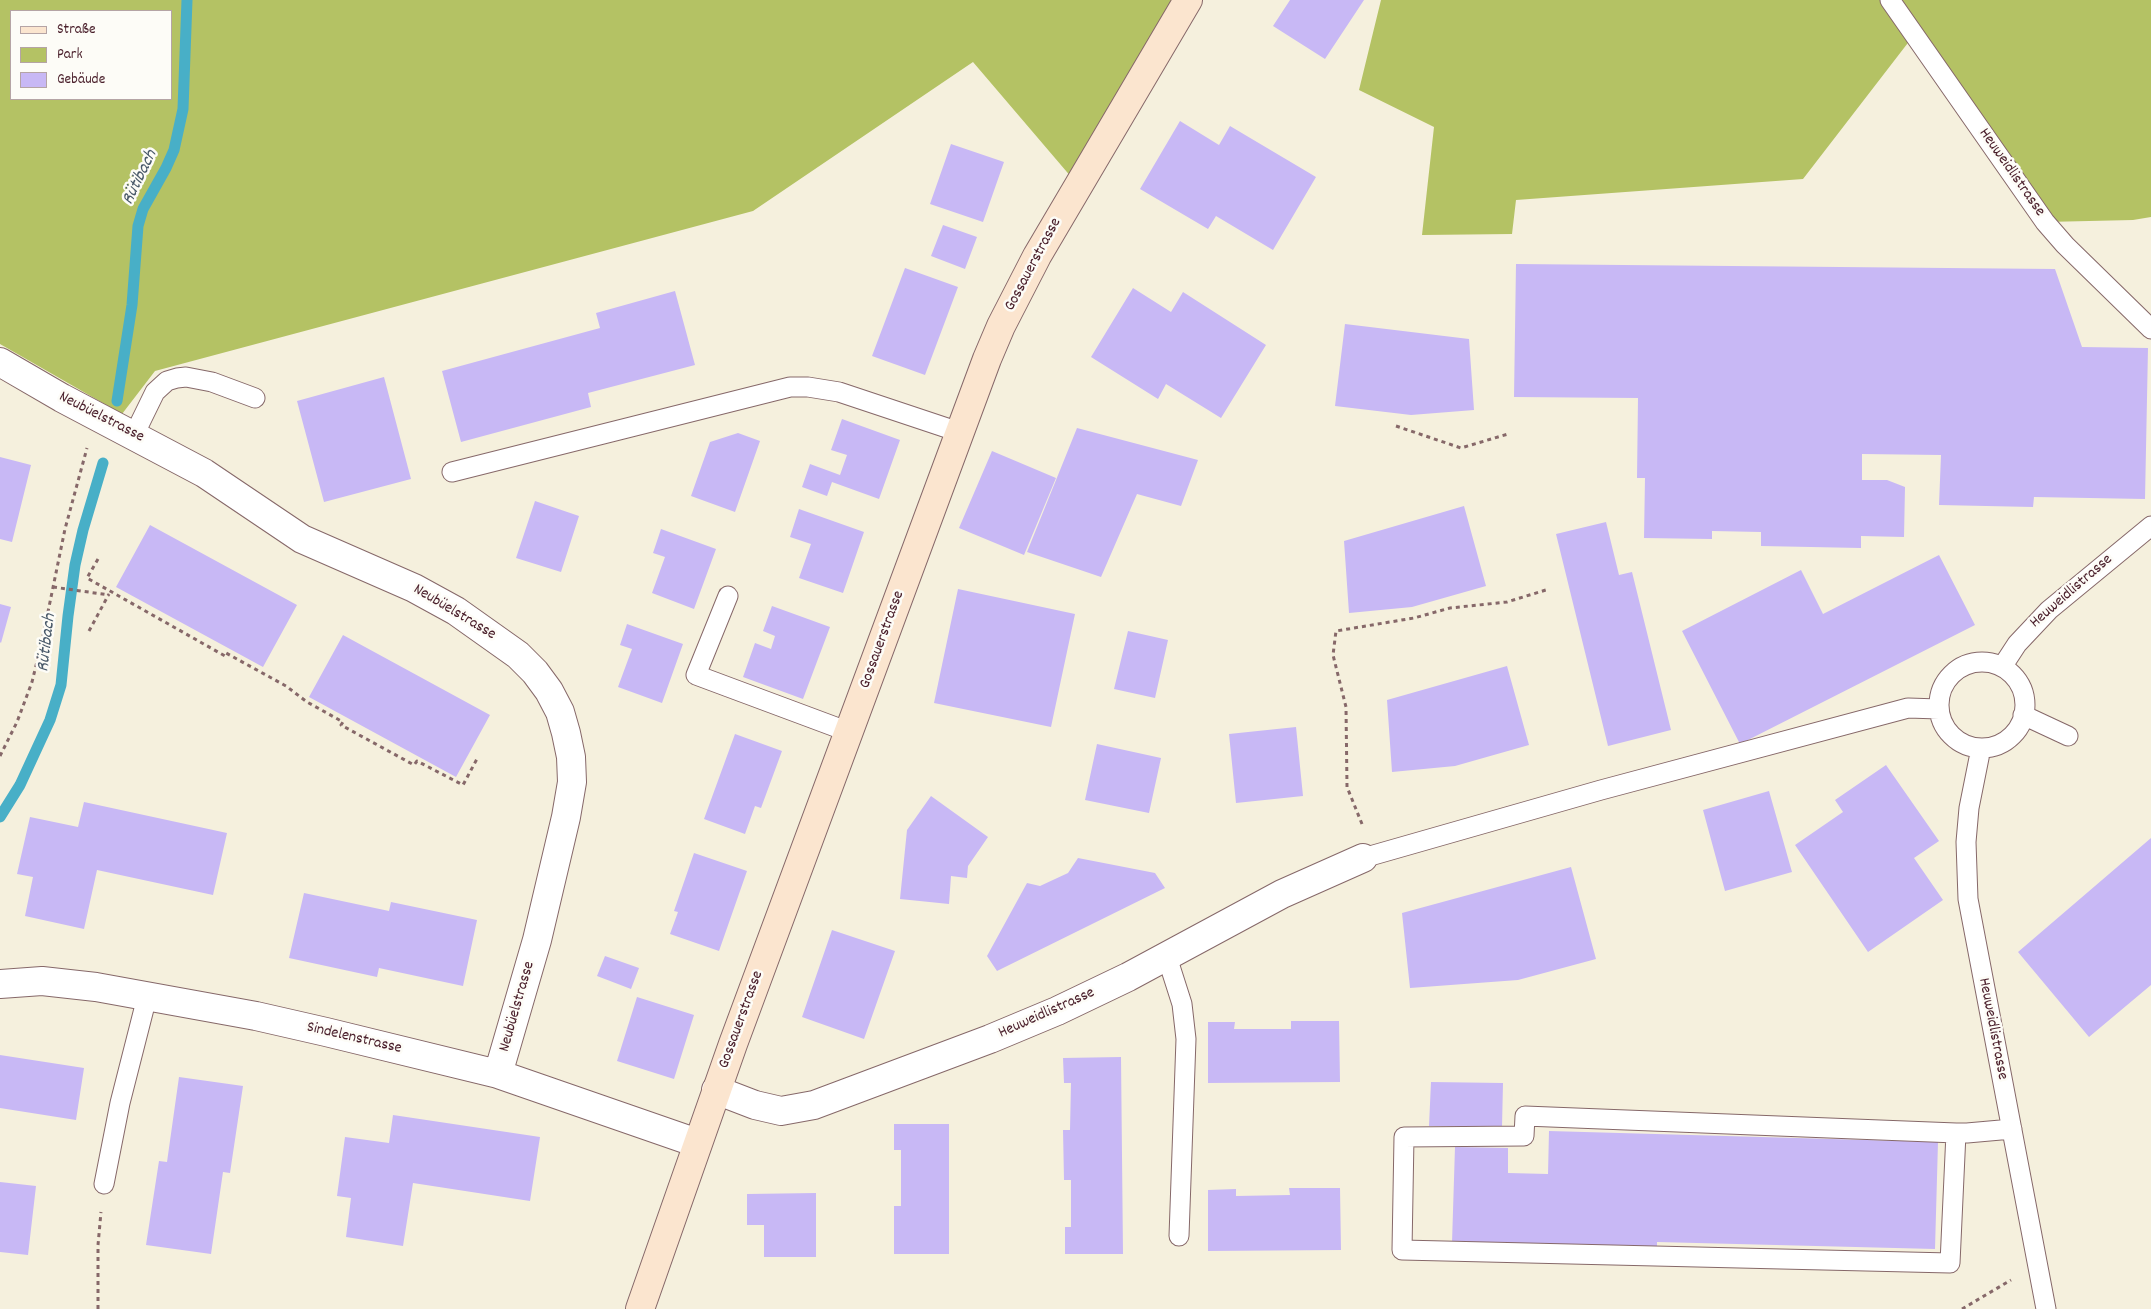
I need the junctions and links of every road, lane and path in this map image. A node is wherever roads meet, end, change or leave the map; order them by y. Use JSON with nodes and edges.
{"nodes":[{"id":1,"x":1188,"y":0,"type":"edge"},
{"id":2,"x":1890,"y":0,"type":"edge"},
{"id":3,"x":2151,"y":329,"type":"edge"},
{"id":4,"x":0,"y":362,"type":"edge"},
{"id":5,"x":255,"y":398,"type":"dead end"},
{"id":6,"x":96,"y":416,"type":"junction"},
{"id":7,"x":1396,"y":426,"type":"dead end"},
{"id":8,"x":959,"y":432,"type":"junction"},
{"id":9,"x":1508,"y":434,"type":"dead end"},
{"id":10,"x":134,"y":435,"type":"junction"},
{"id":11,"x":452,"y":472,"type":"dead end"},
{"id":12,"x":2151,"y":526,"type":"edge"},
{"id":13,"x":98,"y":559,"type":"dead end"},
{"id":14,"x":53,"y":587,"type":"junction"},
{"id":15,"x":1549,"y":589,"type":"dead end"},
{"id":16,"x":111,"y":591,"type":"junction"},
{"id":17,"x":109,"y":595,"type":"junction"},
{"id":18,"x":728,"y":596,"type":"dead end"},
{"id":19,"x":89,"y":631,"type":"dead end"},
{"id":20,"x":2002,"y":667,"type":"junction"},
{"id":21,"x":1939,"y":709,"type":"junction"},
{"id":22,"x":2023,"y":715,"type":"junction"},
{"id":23,"x":850,"y":732,"type":"junction"},
{"id":24,"x":2068,"y":736,"type":"dead end"},
{"id":25,"x":1981,"y":748,"type":"junction"},
{"id":26,"x":0,"y":756,"type":"edge"},
{"id":27,"x":478,"y":757,"type":"dead end"},
{"id":28,"x":1391,"y":851,"type":"junction"},
{"id":29,"x":1363,"y":858,"type":"joint"},
{"id":30,"x":1167,"y":957,"type":"junction"},
{"id":31,"x":0,"y":984,"type":"edge"},
{"id":32,"x":147,"y":997,"type":"junction"},
{"id":33,"x":498,"y":1074,"type":"junction"},
{"id":34,"x":716,"y":1090,"type":"junction"},
{"id":35,"x":2012,"y":1129,"type":"junction"},
{"id":36,"x":1956,"y":1133,"type":"junction"},
{"id":37,"x":697,"y":1143,"type":"junction"},
{"id":38,"x":104,"y":1184,"type":"joint"},
{"id":39,"x":1179,"y":1236,"type":"dead end"},
{"id":40,"x":2038,"y":1265,"type":"junction"},
{"id":41,"x":98,"y":1309,"type":"edge"},
{"id":42,"x":640,"y":1309,"type":"edge"},
{"id":43,"x":1962,"y":1309,"type":"edge"},
{"id":44,"x":2046,"y":1309,"type":"edge"}],
"edges":[{"from":1,"to":8,"type":"street","name":"Gossauerstrasse"},
{"from":2,"to":3,"type":"lane","name":"Heuweidlistrasse"},
{"from":4,"to":6,"type":"street","name":"Neubüelstrasse"},
{"from":5,"to":10,"type":"lane"},
{"from":6,"to":10,"type":"street","name":"Neubüelstrasse"},
{"from":6,"to":14,"type":"path"},
{"from":7,"to":9,"type":"path"},
{"from":8,"to":11,"type":"lane"},
{"from":8,"to":23,"type":"street","name":"Gossauerstrasse"},
{"from":10,"to":33,"type":"street","name":"Neubüelstrasse"},
{"from":12,"to":20,"type":"lane","name":"Heuweidlistrasse"},
{"from":13,"to":16,"type":"path"},
{"from":14,"to":17,"type":"path"},
{"from":14,"to":26,"type":"path"},
{"from":15,"to":28,"type":"path"},
{"from":16,"to":17,"type":"path"},
{"from":16,"to":27,"type":"path"},
{"from":17,"to":19,"type":"path"},
{"from":18,"to":23,"type":"lane"},
{"from":20,"to":21,"type":"lane"},
{"from":20,"to":22,"type":"lane"},
{"from":21,"to":25,"type":"lane"},
{"from":21,"to":28,"type":"lane"},
{"from":22,"to":24,"type":"lane"},
{"from":22,"to":25,"type":"lane"},
{"from":23,"to":34,"type":"street","name":"Gossauerstrasse"},
{"from":25,"to":35,"type":"lane","name":"Heuweidlistrasse"},
{"from":28,"to":29,"type":"lane"},
{"from":29,"to":30,"type":"street","name":"Heuweidlistrasse"},
{"from":30,"to":34,"type":"street","name":"Heuweidlistrasse"},
{"from":30,"to":39,"type":"lane"},
{"from":31,"to":32,"type":"street","name":"Sindelenstrasse"},
{"from":32,"to":33,"type":"street","name":"Sindelenstrasse"},
{"from":32,"to":38,"type":"lane"},
{"from":33,"to":37,"type":"street","name":"Sindelenstrasse"},
{"from":34,"to":37,"type":"street","name":"Gossauerstrasse"},
{"from":35,"to":36,"type":"lane"},
{"from":35,"to":40,"type":"lane","name":"Heuweidlistrasse"},
{"from":36,"to":36,"type":"lane"},
{"from":37,"to":42,"type":"street","name":"Gossauerstrasse"},
{"from":38,"to":41,"type":"path"},
{"from":40,"to":43,"type":"path"},
{"from":40,"to":44,"type":"lane","name":"Heuweidlistrasse"}]}
